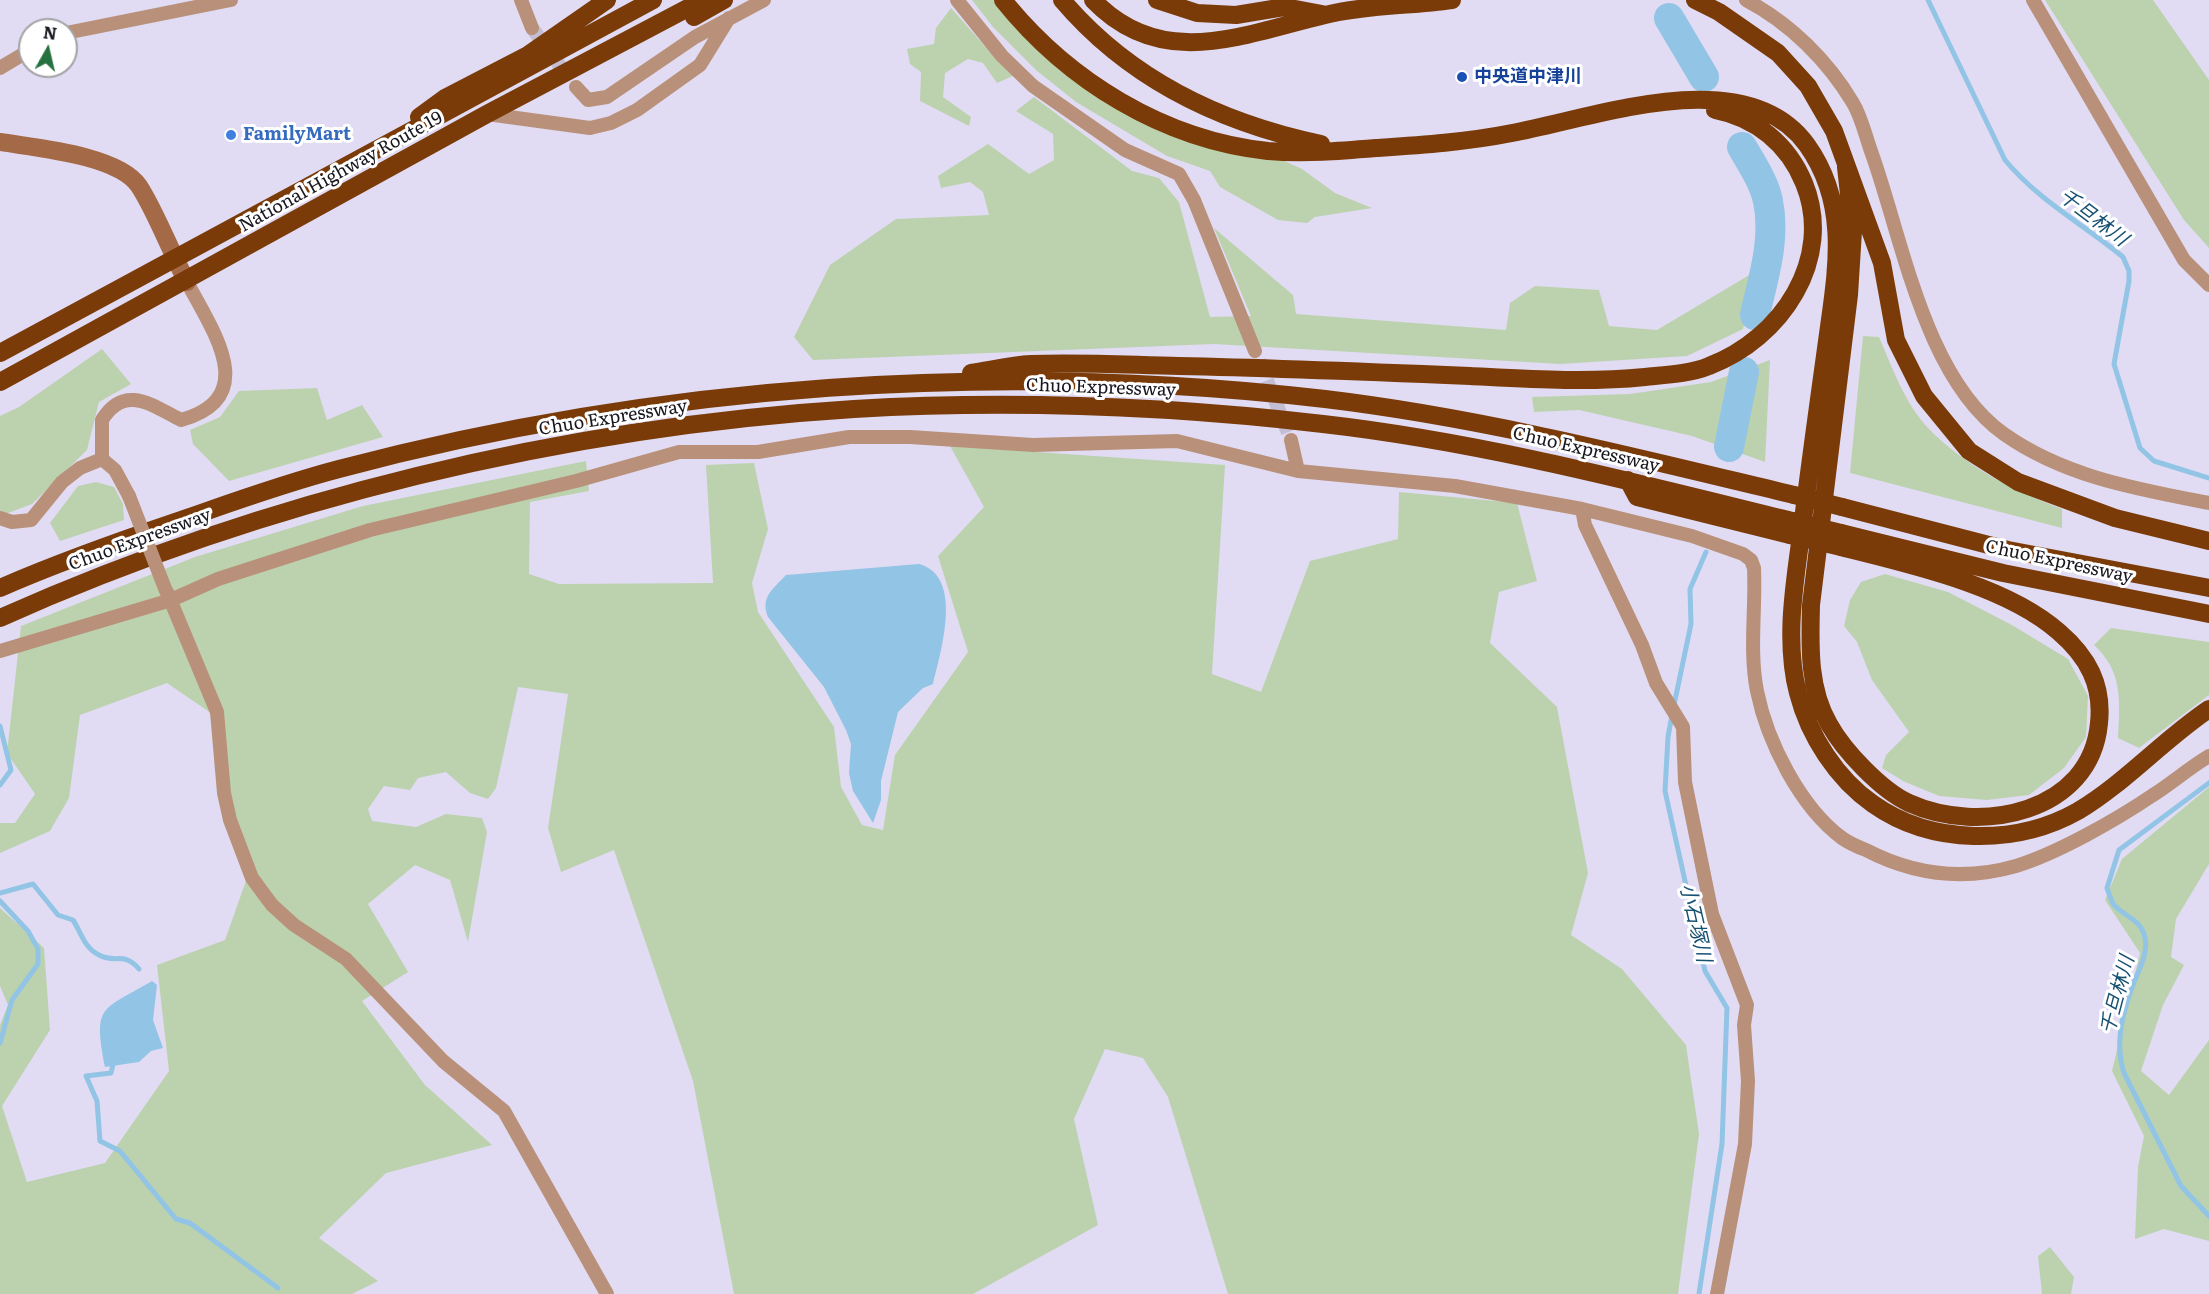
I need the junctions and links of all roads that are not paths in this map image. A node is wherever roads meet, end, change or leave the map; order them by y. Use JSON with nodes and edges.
{"nodes":[{"id":1,"x":231,"y":0,"type":"edge"},
{"id":2,"x":521,"y":0,"type":"edge"},
{"id":3,"x":607,"y":0,"type":"edge"},
{"id":4,"x":653,"y":0,"type":"edge"},
{"id":5,"x":703,"y":0,"type":"edge"},
{"id":6,"x":724,"y":0,"type":"edge"},
{"id":7,"x":764,"y":0,"type":"edge"},
{"id":8,"x":957,"y":0,"type":"edge"},
{"id":9,"x":1003,"y":0,"type":"edge"},
{"id":10,"x":1062,"y":0,"type":"edge"},
{"id":11,"x":1093,"y":0,"type":"edge"},
{"id":12,"x":1156,"y":0,"type":"edge"},
{"id":13,"x":1452,"y":0,"type":"edge"},
{"id":14,"x":1695,"y":0,"type":"edge"},
{"id":15,"x":1746,"y":0,"type":"edge"},
{"id":16,"x":2033,"y":0,"type":"edge"},
{"id":17,"x":1326,"y":14,"type":"junction"},
{"id":18,"x":729,"y":18,"type":"junction"},
{"id":19,"x":532,"y":28,"type":"tunnel mouth"},
{"id":20,"x":78,"y":31,"type":"edge"},
{"id":21,"x":18,"y":57,"type":"edge"},
{"id":22,"x":0,"y":68,"type":"edge"},
{"id":23,"x":572,"y":79,"type":"junction"},
{"id":24,"x":1674,"y":103,"type":"junction"},
{"id":25,"x":487,"y":114,"type":"junction"},
{"id":26,"x":0,"y":142,"type":"edge"},
{"id":27,"x":1349,"y":150,"type":"junction"},
{"id":28,"x":370,"y":155,"type":"junction"},
{"id":29,"x":1846,"y":167,"type":"junction"},
{"id":30,"x":174,"y":259,"type":"junction"},
{"id":31,"x":187,"y":282,"type":"junction"},
{"id":32,"x":2209,"y":285,"type":"edge"},
{"id":33,"x":1255,"y":351,"type":"tunnel mouth"},
{"id":34,"x":0,"y":353,"type":"edge"},
{"id":35,"x":0,"y":382,"type":"edge"},
{"id":36,"x":904,"y":383,"type":"junction"},
{"id":37,"x":1291,"y":440,"type":"tunnel mouth"},
{"id":38,"x":102,"y":459,"type":"junction"},
{"id":39,"x":1298,"y":471,"type":"junction"},
{"id":40,"x":2209,"y":504,"type":"edge"},
{"id":41,"x":1582,"y":509,"type":"junction"},
{"id":42,"x":0,"y":518,"type":"edge"},
{"id":43,"x":1841,"y":540,"type":"junction"},
{"id":44,"x":2209,"y":541,"type":"edge"},
{"id":45,"x":0,"y":588,"type":"edge"},
{"id":46,"x":2209,"y":588,"type":"edge"},
{"id":47,"x":169,"y":595,"type":"junction"},
{"id":48,"x":2209,"y":614,"type":"edge"},
{"id":49,"x":0,"y":618,"type":"edge"},
{"id":50,"x":3,"y":650,"type":"edge"},
{"id":51,"x":2209,"y":709,"type":"edge"},
{"id":52,"x":2209,"y":756,"type":"edge"},
{"id":53,"x":607,"y":1294,"type":"edge"},
{"id":54,"x":1717,"y":1294,"type":"edge"}],
"edges":[{"from":1,"to":20,"type":"street"},
{"from":2,"to":19,"type":"street"},
{"from":3,"to":28,"type":"highway"},
{"from":4,"to":28,"type":"highway","name":"National Highway Route 19"},
{"from":5,"to":23,"type":"highway","name":"National Highway Route 19"},
{"from":6,"to":23,"type":"highway"},
{"from":7,"to":18,"type":"street"},
{"from":8,"to":33,"type":"street"},
{"from":9,"to":27,"type":"highway"},
{"from":10,"to":27,"type":"highway"},
{"from":11,"to":17,"type":"highway"},
{"from":12,"to":17,"type":"highway"},
{"from":13,"to":17,"type":"highway"},
{"from":14,"to":29,"type":"highway"},
{"from":15,"to":40,"type":"street"},
{"from":16,"to":32,"type":"street"},
{"from":18,"to":23,"type":"street"},
{"from":18,"to":25,"type":"street"},
{"from":21,"to":22,"type":"street"},
{"from":23,"to":25,"type":"highway","name":"National Highway Route 19"},
{"from":24,"to":27,"type":"highway"},
{"from":24,"to":36,"type":"highway"},
{"from":24,"to":51,"type":"highway"},
{"from":25,"to":31,"type":"highway","name":"National Highway Route 19"},
{"from":26,"to":30,"type":"street"},
{"from":28,"to":30,"type":"highway","name":"National Highway Route 19"},
{"from":29,"to":43,"type":"highway"},
{"from":29,"to":44,"type":"highway"},
{"from":30,"to":31,"type":"street"},
{"from":30,"to":34,"type":"highway","name":"National Highway Route 19"},
{"from":31,"to":35,"type":"highway","name":"National Highway Route 19"},
{"from":31,"to":38,"type":"street"},
{"from":36,"to":45,"type":"highway","name":"Chuo Expressway"},
{"from":36,"to":46,"type":"highway","name":"Chuo Expressway","bridge":true},
{"from":37,"to":39,"type":"street"},
{"from":38,"to":42,"type":"street"},
{"from":38,"to":47,"type":"street","bridge":true},
{"from":39,"to":41,"type":"street"},
{"from":39,"to":47,"type":"street"},
{"from":41,"to":52,"type":"street"},
{"from":41,"to":54,"type":"street"},
{"from":43,"to":48,"type":"highway","name":"Chuo Expressway"},
{"from":43,"to":49,"type":"highway","name":"Chuo Expressway","bridge":true},
{"from":47,"to":50,"type":"street"},
{"from":47,"to":53,"type":"street"}]}
